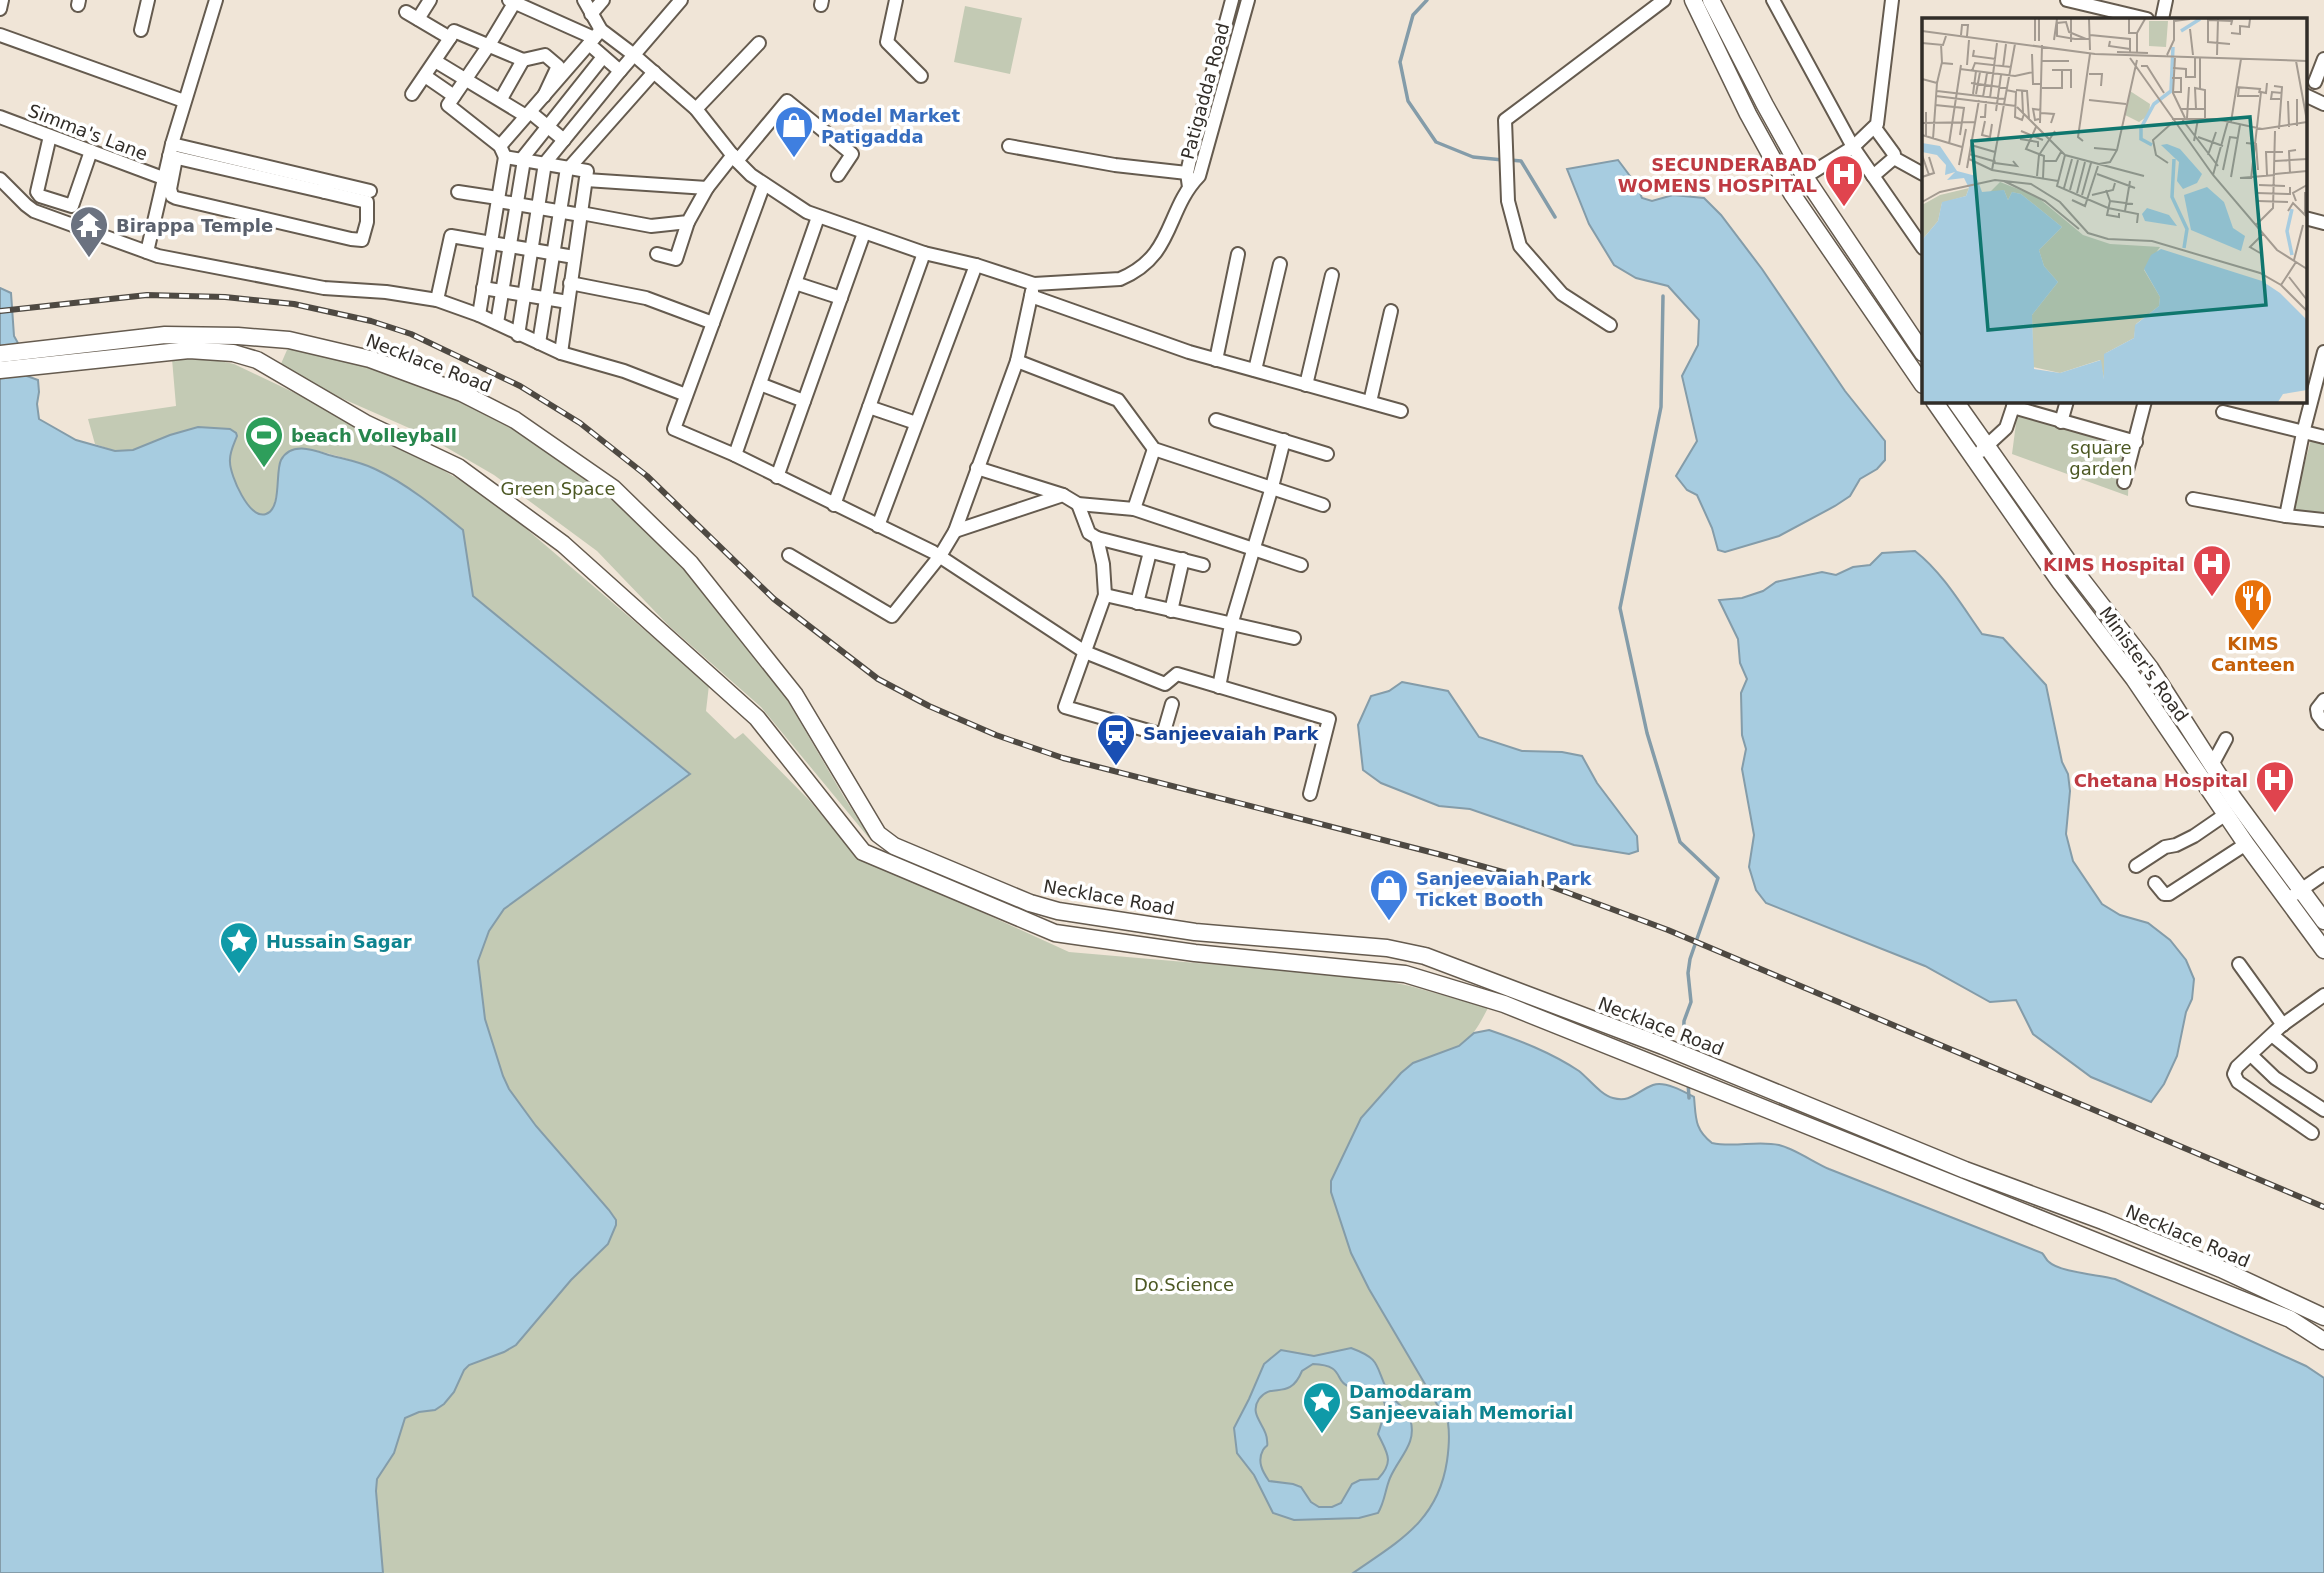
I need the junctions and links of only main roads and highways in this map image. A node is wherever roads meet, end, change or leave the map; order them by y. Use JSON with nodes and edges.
{"nodes":[{"id":1,"x":1692,"y":0,"type":"edge"},
{"id":2,"x":1711,"y":0,"type":"edge"},
{"id":3,"x":261,"y":338,"type":"junction"},
{"id":4,"x":1922,"y":352,"type":"edge"},
{"id":5,"x":0,"y":354,"type":"edge"},
{"id":6,"x":257,"y":360,"type":"junction"},
{"id":7,"x":0,"y":370,"type":"edge"},
{"id":8,"x":1922,"y":384,"type":"edge"},
{"id":9,"x":1935,"y":402,"type":"edge"},
{"id":10,"x":1956,"y":402,"type":"edge"},
{"id":11,"x":878,"y":834,"type":"junction"},
{"id":12,"x":863,"y":852,"type":"junction"},
{"id":13,"x":1058,"y":911,"type":"junction"},
{"id":14,"x":2324,"y":921,"type":"edge"},
{"id":15,"x":1055,"y":933,"type":"junction"},
{"id":16,"x":2324,"y":950,"type":"edge"},
{"id":17,"x":1411,"y":953,"type":"junction"},
{"id":18,"x":1405,"y":974,"type":"junction"},
{"id":19,"x":2324,"y":1317,"type":"edge"},
{"id":20,"x":2324,"y":1342,"type":"edge"}],
"edges":[{"from":1,"to":8,"type":"main road"},
{"from":2,"to":4,"type":"main road"},
{"from":3,"to":5,"type":"main road","name":"Necklace Road"},
{"from":3,"to":6,"type":"main road"},
{"from":3,"to":11,"type":"main road","name":"Necklace Road"},
{"from":6,"to":7,"type":"main road"},
{"from":6,"to":12,"type":"main road"},
{"from":9,"to":16,"type":"main road","name":"Minister's Road"},
{"from":10,"to":14,"type":"main road","name":"Minister's Road"},
{"from":11,"to":12,"type":"main road"},
{"from":11,"to":13,"type":"main road","name":"Necklace Road"},
{"from":12,"to":15,"type":"main road"},
{"from":13,"to":15,"type":"main road"},
{"from":13,"to":17,"type":"main road","name":"Necklace Road"},
{"from":15,"to":18,"type":"main road"},
{"from":17,"to":18,"type":"main road"},
{"from":17,"to":19,"type":"main road","name":"Necklace Road"},
{"from":18,"to":20,"type":"main road"}]}
